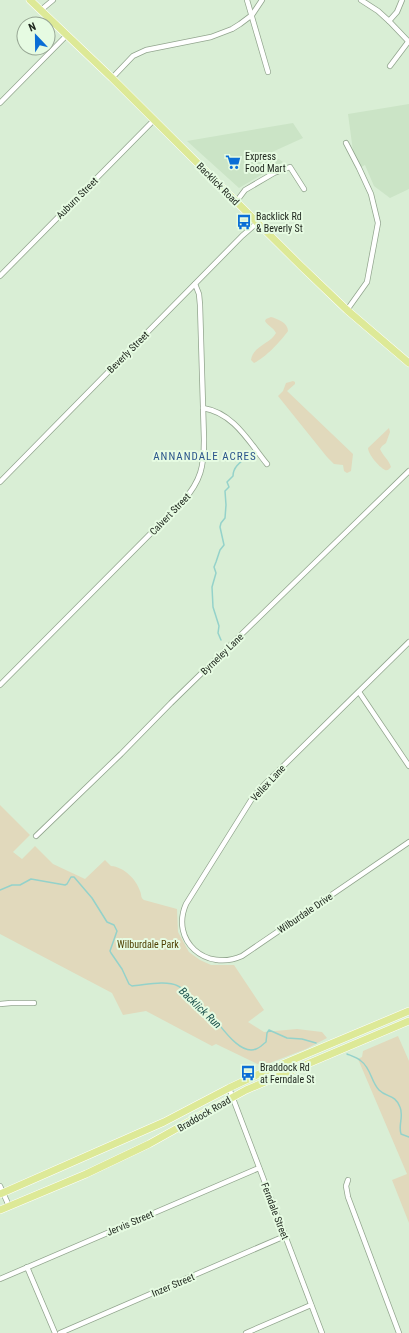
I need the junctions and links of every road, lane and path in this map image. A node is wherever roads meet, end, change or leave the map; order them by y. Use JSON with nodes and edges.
{"nodes":[{"id":1,"x":30,"y":0,"type":"edge"},
{"id":2,"x":53,"y":0,"type":"edge"},
{"id":3,"x":247,"y":0,"type":"edge"},
{"id":4,"x":262,"y":0,"type":"edge"},
{"id":5,"x":361,"y":0,"type":"edge"},
{"id":6,"x":402,"y":0,"type":"edge"},
{"id":7,"x":41,"y":10,"type":"junction"},
{"id":8,"x":252,"y":15,"type":"junction"},
{"id":9,"x":389,"y":21,"type":"junction"},
{"id":10,"x":67,"y":35,"type":"junction"},
{"id":11,"x":409,"y":42,"type":"edge"},
{"id":12,"x":390,"y":66,"type":"dead end"},
{"id":13,"x":268,"y":72,"type":"dead end"},
{"id":14,"x":112,"y":78,"type":"junction"},
{"id":15,"x":0,"y":104,"type":"edge"},
{"id":16,"x":154,"y":120,"type":"junction"},
{"id":17,"x":346,"y":144,"type":"dead end"},
{"id":18,"x":304,"y":189,"type":"dead end"},
{"id":19,"x":236,"y":202,"type":"junction"},
{"id":20,"x":257,"y":223,"type":"junction"},
{"id":21,"x":0,"y":276,"type":"edge"},
{"id":22,"x":195,"y":284,"type":"junction"},
{"id":23,"x":347,"y":310,"type":"junction"},
{"id":24,"x":409,"y":363,"type":"edge"},
{"id":25,"x":203,"y":408,"type":"junction"},
{"id":26,"x":267,"y":464,"type":"dead end"},
{"id":27,"x":409,"y":471,"type":"edge"},
{"id":28,"x":0,"y":482,"type":"edge"},
{"id":29,"x":409,"y":642,"type":"edge"},
{"id":30,"x":0,"y":685,"type":"edge"},
{"id":31,"x":359,"y":692,"type":"junction"},
{"id":32,"x":409,"y":766,"type":"edge"},
{"id":33,"x":36,"y":836,"type":"dead end"},
{"id":34,"x":409,"y":842,"type":"edge"},
{"id":35,"x":196,"y":951,"type":"joint"},
{"id":36,"x":34,"y":1003,"type":"dead end"},
{"id":37,"x":0,"y":1004,"type":"edge"},
{"id":38,"x":409,"y":1011,"type":"edge"},
{"id":39,"x":409,"y":1021,"type":"edge"},
{"id":40,"x":229,"y":1088,"type":"junction"},
{"id":41,"x":232,"y":1097,"type":"junction"},
{"id":42,"x":259,"y":1168,"type":"junction"},
{"id":43,"x":348,"y":1180,"type":"dead end"},
{"id":44,"x":1,"y":1191,"type":"edge"},
{"id":45,"x":9,"y":1206,"type":"junction"},
{"id":46,"x":0,"y":1210,"type":"edge"},
{"id":47,"x":285,"y":1236,"type":"junction"},
{"id":48,"x":27,"y":1267,"type":"junction"},
{"id":49,"x":0,"y":1279,"type":"edge"},
{"id":50,"x":311,"y":1305,"type":"junction"},
{"id":51,"x":55,"y":1333,"type":"edge"},
{"id":52,"x":60,"y":1333,"type":"edge"},
{"id":53,"x":246,"y":1333,"type":"edge"},
{"id":54,"x":322,"y":1333,"type":"edge"},
{"id":55,"x":399,"y":1333,"type":"edge"}],
"edges":[{"from":1,"to":7,"type":"main road","name":"Backlick Road"},
{"from":2,"to":7,"type":"street"},
{"from":3,"to":8,"type":"street"},
{"from":4,"to":8,"type":"street"},
{"from":5,"to":9,"type":"street"},
{"from":6,"to":9,"type":"street"},
{"from":7,"to":10,"type":"main road","name":"Backlick Road"},
{"from":8,"to":13,"type":"street"},
{"from":8,"to":14,"type":"street"},
{"from":9,"to":11,"type":"street"},
{"from":10,"to":14,"type":"main road","name":"Backlick Road"},
{"from":10,"to":15,"type":"street"},
{"from":11,"to":12,"type":"street"},
{"from":14,"to":16,"type":"main road","name":"Backlick Road"},
{"from":16,"to":19,"type":"main road","name":"Backlick Road"},
{"from":16,"to":21,"type":"street","name":"Auburn Street"},
{"from":17,"to":23,"type":"street"},
{"from":18,"to":19,"type":"street"},
{"from":19,"to":20,"type":"main road","name":"Backlick Road"},
{"from":20,"to":22,"type":"street","name":"Beverly Street"},
{"from":20,"to":23,"type":"main road","name":"Backlick Road"},
{"from":22,"to":25,"type":"street","name":"Calvert Street"},
{"from":22,"to":28,"type":"street","name":"Beverly Street"},
{"from":23,"to":24,"type":"main road","name":"Backlick Road"},
{"from":25,"to":26,"type":"street"},
{"from":25,"to":30,"type":"street","name":"Calvert Street"},
{"from":27,"to":33,"type":"street","name":"Byrneley Lane"},
{"from":29,"to":31,"type":"street","name":"Vellex Lane"},
{"from":31,"to":32,"type":"street"},
{"from":31,"to":35,"type":"street","name":"Vellex Lane"},
{"from":34,"to":35,"type":"street","name":"Wilburdale Drive"},
{"from":36,"to":37,"type":"street"},
{"from":38,"to":40,"type":"main road","name":"Braddock Road"},
{"from":39,"to":41,"type":"main road","name":"Braddock Road"},
{"from":40,"to":41,"type":"street","name":"Ferndale Street"},
{"from":40,"to":44,"type":"main road","name":"Braddock Road"},
{"from":41,"to":42,"type":"street","name":"Ferndale Street"},
{"from":41,"to":45,"type":"main road","name":"Braddock Road"},
{"from":42,"to":47,"type":"street","name":"Ferndale Street"},
{"from":42,"to":48,"type":"street","name":"Jervis Street"},
{"from":43,"to":55,"type":"street"},
{"from":44,"to":45,"type":"street"},
{"from":45,"to":46,"type":"main road","name":"Braddock Road"},
{"from":47,"to":50,"type":"street","name":"Ferndale Street"},
{"from":47,"to":52,"type":"street","name":"Inzer Street"},
{"from":48,"to":49,"type":"street","name":"Jervis Street"},
{"from":48,"to":51,"type":"street"},
{"from":50,"to":53,"type":"street"},
{"from":50,"to":54,"type":"street","name":"Ferndale Street"}]}
